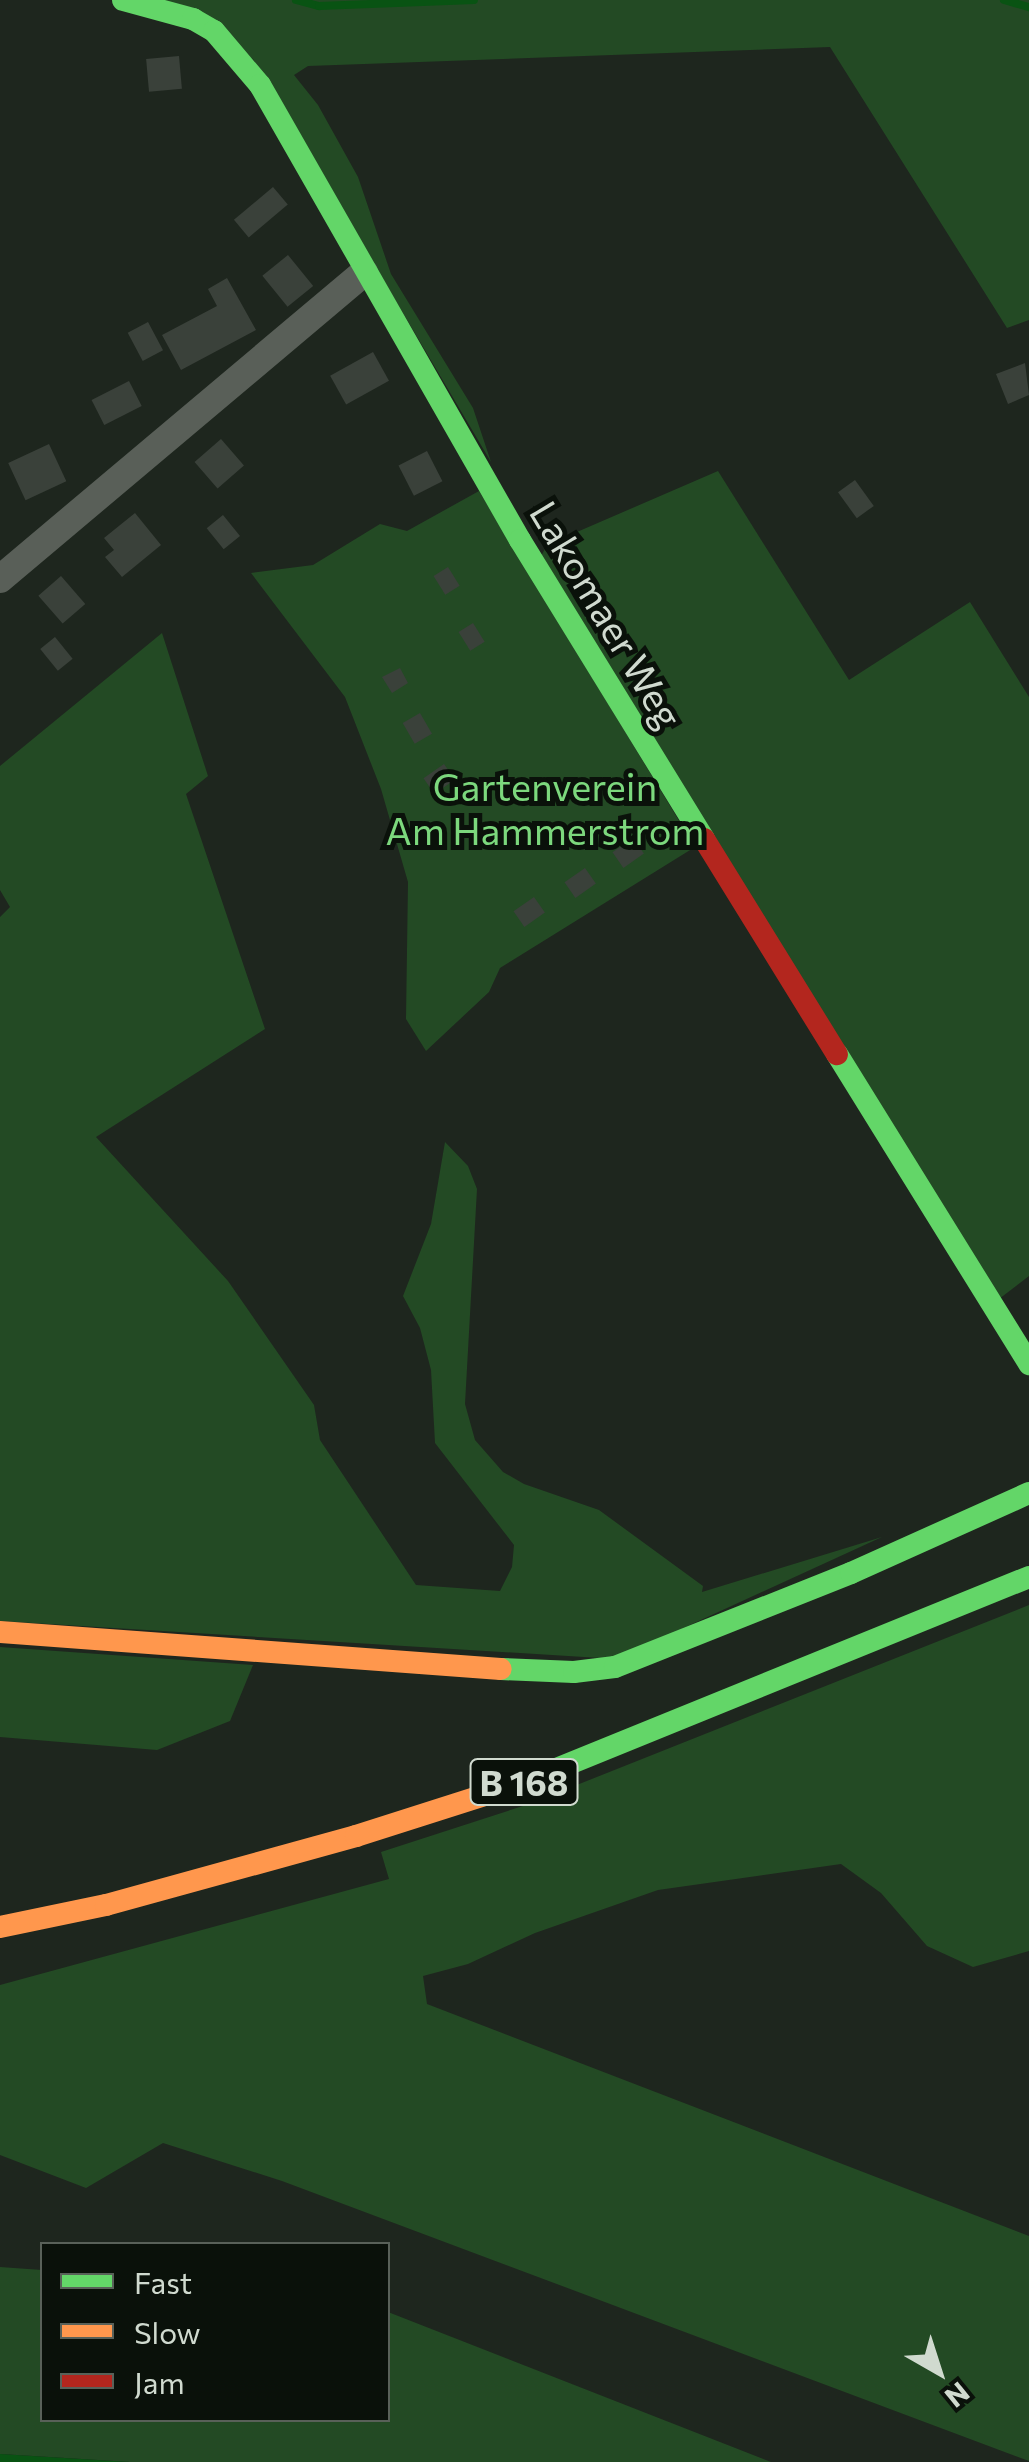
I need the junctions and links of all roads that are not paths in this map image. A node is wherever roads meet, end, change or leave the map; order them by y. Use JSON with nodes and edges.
{"nodes":[{"id":1,"x":123,"y":0,"type":"edge"},
{"id":2,"x":364,"y":273,"type":"junction"},
{"id":3,"x":0,"y":580,"type":"edge"},
{"id":4,"x":1029,"y":1364,"type":"edge"},
{"id":5,"x":1029,"y":1493,"type":"edge"},
{"id":6,"x":1029,"y":1577,"type":"edge"},
{"id":7,"x":0,"y":1632,"type":"edge"},
{"id":8,"x":0,"y":1927,"type":"edge"}],
"edges":[{"from":1,"to":2,"type":"street","name":"Lakomaer Weg"},
{"from":2,"to":3,"type":"street"},
{"from":2,"to":4,"type":"street","name":"Lakomaer Weg"},
{"from":5,"to":7,"type":"street"},
{"from":6,"to":8,"type":"street","number":"B 168"}]}
